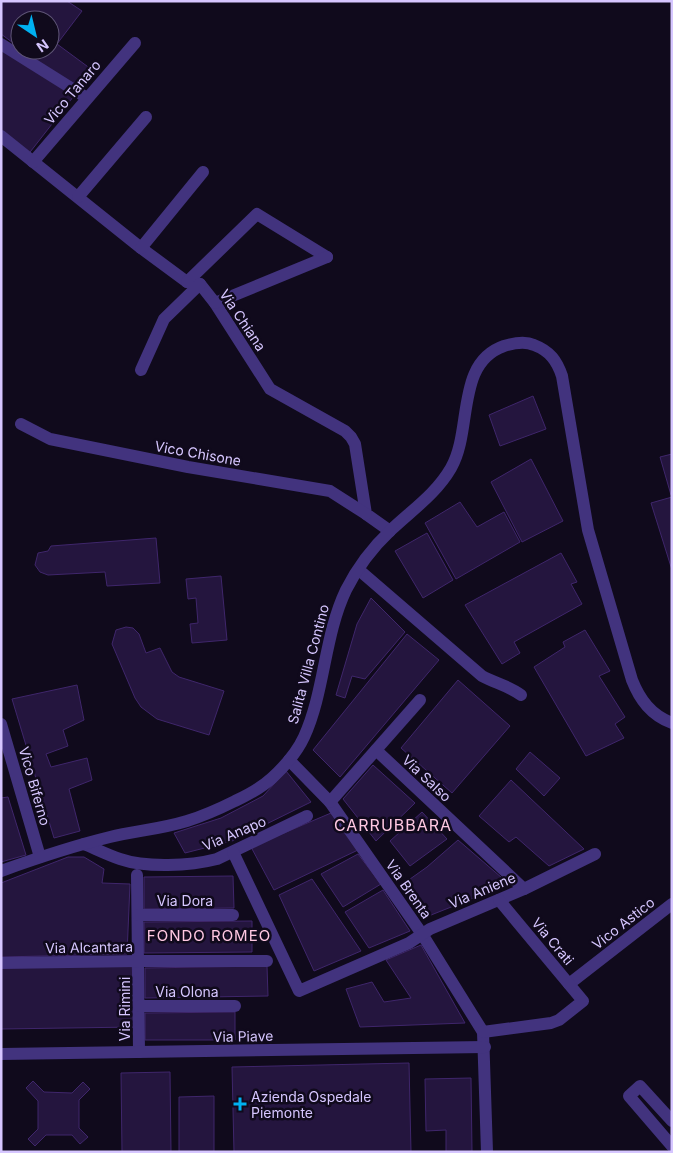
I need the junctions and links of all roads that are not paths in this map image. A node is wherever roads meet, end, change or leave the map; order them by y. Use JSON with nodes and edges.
{"nodes":[{"id":1,"x":135,"y":43,"type":"dead end"},
{"id":2,"x":1,"y":44,"type":"edge"},
{"id":3,"x":87,"y":98,"type":"junction"},
{"id":4,"x":146,"y":117,"type":"dead end"},
{"id":5,"x":1,"y":136,"type":"edge"},
{"id":6,"x":33,"y":162,"type":"junction"},
{"id":7,"x":203,"y":172,"type":"dead end"},
{"id":8,"x":78,"y":197,"type":"junction"},
{"id":9,"x":141,"y":248,"type":"junction"},
{"id":10,"x":187,"y":282,"type":"junction"},
{"id":11,"x":200,"y":284,"type":"junction"},
{"id":12,"x":215,"y":303,"type":"junction"},
{"id":13,"x":141,"y":370,"type":"dead end"},
{"id":14,"x":21,"y":424,"type":"dead end"},
{"id":15,"x":366,"y":514,"type":"junction"},
{"id":16,"x":390,"y":531,"type":"junction"},
{"id":17,"x":359,"y":570,"type":"junction"},
{"id":18,"x":521,"y":695,"type":"dead end"},
{"id":19,"x":420,"y":700,"type":"dead end"},
{"id":20,"x":672,"y":723,"type":"edge"},
{"id":21,"x":1,"y":724,"type":"edge"},
{"id":22,"x":376,"y":750,"type":"junction"},
{"id":23,"x":289,"y":760,"type":"junction"},
{"id":24,"x":330,"y":802,"type":"junction"},
{"id":25,"x":307,"y":816,"type":"dead end"},
{"id":26,"x":84,"y":844,"type":"junction"},
{"id":27,"x":233,"y":852,"type":"junction"},
{"id":28,"x":595,"y":854,"type":"dead end"},
{"id":29,"x":40,"y":857,"type":"junction"},
{"id":30,"x":1,"y":871,"type":"edge"},
{"id":31,"x":137,"y":875,"type":"dead end"},
{"id":32,"x":524,"y":889,"type":"junction"},
{"id":33,"x":499,"y":900,"type":"junction"},
{"id":34,"x":672,"y":904,"type":"edge"},
{"id":35,"x":138,"y":915,"type":"junction"},
{"id":36,"x":232,"y":915,"type":"dead end"},
{"id":37,"x":422,"y":934,"type":"junction"},
{"id":38,"x":139,"y":961,"type":"junction"},
{"id":39,"x":267,"y":961,"type":"dead end"},
{"id":40,"x":1,"y":964,"type":"edge"},
{"id":41,"x":569,"y":984,"type":"junction"},
{"id":42,"x":139,"y":1006,"type":"junction"},
{"id":43,"x":235,"y":1006,"type":"dead end"},
{"id":44,"x":483,"y":1032,"type":"junction"},
{"id":45,"x":485,"y":1047,"type":"junction"},
{"id":46,"x":139,"y":1052,"type":"junction"},
{"id":47,"x":1,"y":1054,"type":"edge"},
{"id":48,"x":672,"y":1121,"type":"edge"},
{"id":49,"x":672,"y":1146,"type":"edge"},
{"id":50,"x":487,"y":1152,"type":"edge"}],
"edges":[{"from":1,"to":3,"type":"street","name":"Vico Tanaro"},
{"from":2,"to":3,"type":"street"},
{"from":3,"to":6,"type":"street","name":"Vico Tanaro"},
{"from":4,"to":8,"type":"street"},
{"from":5,"to":6,"type":"street","name":"Via Chiana"},
{"from":6,"to":8,"type":"street","name":"Via Chiana"},
{"from":7,"to":9,"type":"street"},
{"from":8,"to":9,"type":"street","name":"Via Chiana"},
{"from":9,"to":10,"type":"street","name":"Via Chiana"},
{"from":10,"to":11,"type":"street","name":"Via Chiana"},
{"from":10,"to":12,"type":"street"},
{"from":11,"to":12,"type":"street","name":"Via Chiana"},
{"from":11,"to":13,"type":"street"},
{"from":12,"to":15,"type":"street","name":"Via Chiana"},
{"from":14,"to":15,"type":"street","name":"Vico Chisone"},
{"from":15,"to":16,"type":"street"},
{"from":16,"to":17,"type":"street","name":"Salita Villa Contino"},
{"from":16,"to":20,"type":"street","name":"Salita Villa Contino"},
{"from":17,"to":18,"type":"street"},
{"from":17,"to":23,"type":"street","name":"Salita Villa Contino"},
{"from":19,"to":22,"type":"street"},
{"from":21,"to":29,"type":"street","name":"Vico Biferno"},
{"from":22,"to":24,"type":"street"},
{"from":22,"to":32,"type":"street","name":"Via Salso"},
{"from":23,"to":24,"type":"street","name":"Via Brenta"},
{"from":23,"to":26,"type":"street","name":"Salita Villa Contino"},
{"from":24,"to":37,"type":"street","name":"Via Brenta"},
{"from":25,"to":27,"type":"street","name":"Via Anapo"},
{"from":26,"to":27,"type":"street","name":"Via Anapo"},
{"from":26,"to":29,"type":"street","name":"Salita Villa Contino"},
{"from":27,"to":37,"type":"street","name":"Via Aniene"},
{"from":28,"to":32,"type":"street","name":"Via Aniene"},
{"from":29,"to":30,"type":"street","name":"Salita Villa Contino"},
{"from":31,"to":35,"type":"street","name":"Via Rimini"},
{"from":32,"to":33,"type":"street","name":"Via Aniene"},
{"from":33,"to":37,"type":"street","name":"Via Aniene"},
{"from":33,"to":41,"type":"street","name":"Via Crati"},
{"from":34,"to":41,"type":"street","name":"Vico Astico"},
{"from":35,"to":36,"type":"street","name":"Via Dora"},
{"from":35,"to":38,"type":"street","name":"Via Rimini"},
{"from":37,"to":44,"type":"street","name":"Via Brenta"},
{"from":38,"to":39,"type":"street","name":"Via Alcantara"},
{"from":38,"to":40,"type":"street","name":"Via Alcantara"},
{"from":38,"to":42,"type":"street","name":"Via Rimini"},
{"from":41,"to":44,"type":"street","name":"Via Crati"},
{"from":42,"to":43,"type":"street","name":"Via Olona"},
{"from":42,"to":46,"type":"street","name":"Via Rimini"},
{"from":44,"to":45,"type":"street","name":"Via Brenta"},
{"from":45,"to":46,"type":"street","name":"Via Piave"},
{"from":45,"to":50,"type":"street","name":"Via Brenta"},
{"from":46,"to":47,"type":"street","name":"Via Piave"},
{"from":48,"to":49,"type":"street"}]}
